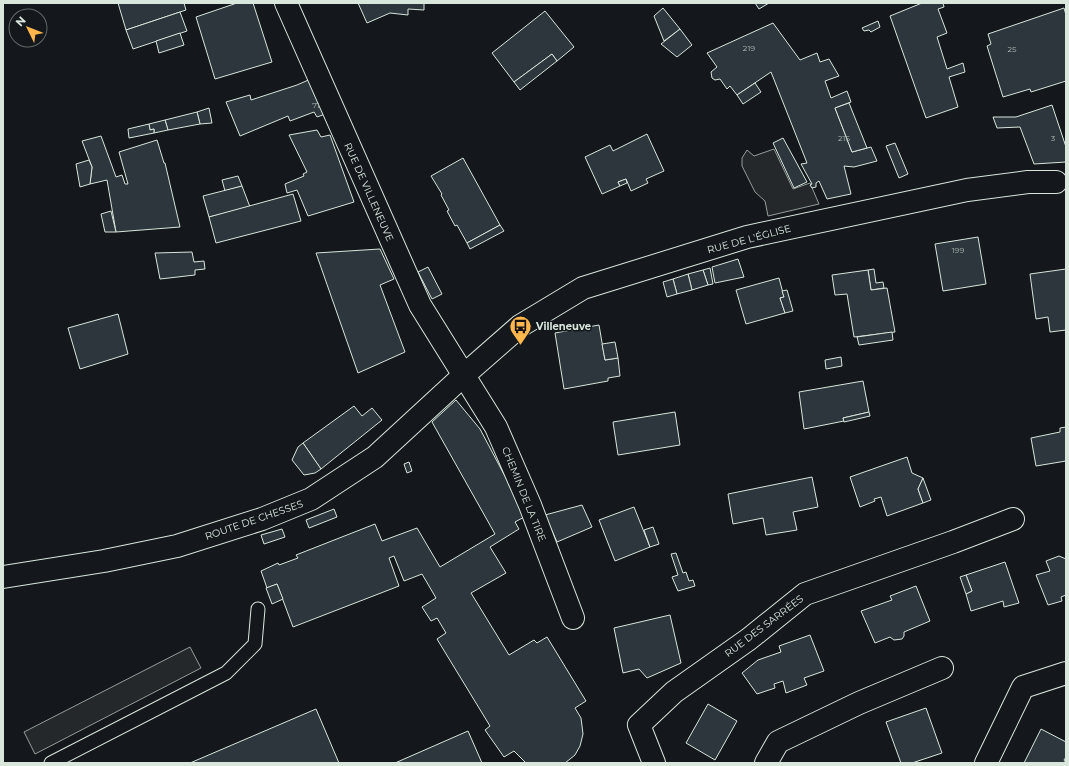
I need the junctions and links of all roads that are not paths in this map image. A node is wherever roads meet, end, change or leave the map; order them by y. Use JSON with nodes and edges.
{"nodes":[{"id":1,"x":286,"y":3,"type":"edge"},
{"id":2,"x":1061,"y":182,"type":"edge"},
{"id":3,"x":464,"y":376,"type":"junction"},
{"id":4,"x":1013,"y":519,"type":"dead end"},
{"id":5,"x":3,"y":578,"type":"edge"},
{"id":6,"x":258,"y":610,"type":"dead end"},
{"id":7,"x":574,"y":618,"type":"dead end"},
{"id":8,"x":942,"y":668,"type":"dead end"},
{"id":9,"x":1066,"y":673,"type":"edge"},
{"id":10,"x":51,"y":763,"type":"edge"},
{"id":11,"x":654,"y":763,"type":"edge"},
{"id":12,"x":766,"y":763,"type":"edge"},
{"id":13,"x":986,"y":763,"type":"edge"}],
"edges":[{"from":1,"to":3,"type":"street","name":"RUE DE VILLENEUVE"},
{"from":2,"to":3,"type":"street","name":"RUE DE L'ÉGLISE"},
{"from":3,"to":5,"type":"street","name":"ROUTE DE CHESSES"},
{"from":3,"to":7,"type":"street","name":"CHEMIN DE LA TIRE"},
{"from":4,"to":11,"type":"street","name":"RUE DES SARRÉES"},
{"from":6,"to":10,"type":"lane"},
{"from":8,"to":12,"type":"street"},
{"from":9,"to":13,"type":"street"}]}
